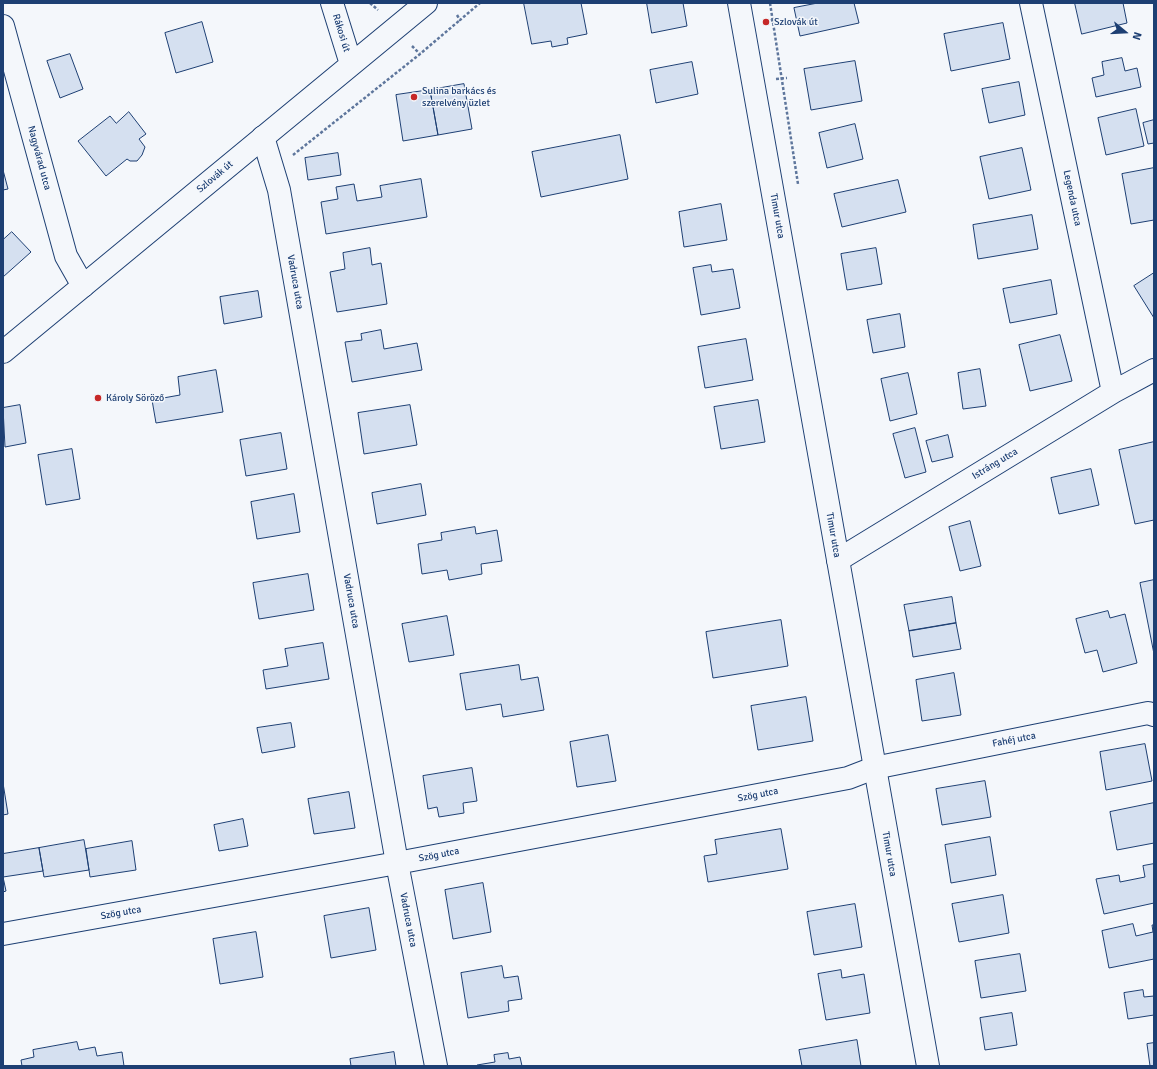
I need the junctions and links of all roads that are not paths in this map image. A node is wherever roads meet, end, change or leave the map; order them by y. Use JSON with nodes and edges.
{"nodes":[{"id":1,"x":332,"y":3,"type":"edge"},
{"id":2,"x":426,"y":3,"type":"edge"},
{"id":3,"x":739,"y":3,"type":"edge"},
{"id":4,"x":1031,"y":3,"type":"edge"},
{"id":5,"x":3,"y":26,"type":"edge"},
{"id":6,"x":351,"y":64,"type":"junction"},
{"id":7,"x":263,"y":137,"type":"junction"},
{"id":8,"x":83,"y":286,"type":"junction"},
{"id":9,"x":3,"y":352,"type":"edge"},
{"id":10,"x":1154,"y":370,"type":"edge"},
{"id":11,"x":1113,"y":392,"type":"junction"},
{"id":12,"x":838,"y":560,"type":"junction"},
{"id":13,"x":1154,"y":715,"type":"edge"},
{"id":14,"x":874,"y":768,"type":"junction"},
{"id":15,"x":397,"y":863,"type":"junction"},
{"id":16,"x":3,"y":934,"type":"edge"},
{"id":17,"x":436,"y":1066,"type":"edge"},
{"id":18,"x":928,"y":1066,"type":"edge"}],
"edges":[{"from":1,"to":6,"type":"street","name":"Rákosi út"},
{"from":2,"to":6,"type":"street","name":"Szlovák út"},
{"from":3,"to":12,"type":"street","name":"Timur utca"},
{"from":4,"to":11,"type":"street","name":"Legenda utca"},
{"from":5,"to":8,"type":"street","name":"Nagyvárad utca"},
{"from":6,"to":7,"type":"street","name":"Szlovák út"},
{"from":7,"to":8,"type":"street","name":"Szlovák út"},
{"from":7,"to":15,"type":"street","name":"Vadruca utca"},
{"from":8,"to":9,"type":"street","name":"Szlovák út"},
{"from":10,"to":11,"type":"street","name":"Istráng utca"},
{"from":11,"to":12,"type":"street","name":"Istráng utca"},
{"from":12,"to":14,"type":"street","name":"Timur utca"},
{"from":13,"to":14,"type":"street","name":"Fahéj utca"},
{"from":14,"to":15,"type":"street","name":"Szög utca"},
{"from":14,"to":18,"type":"street","name":"Timur utca"},
{"from":15,"to":16,"type":"street","name":"Szög utca"},
{"from":15,"to":17,"type":"street","name":"Vadruca utca"}]}
